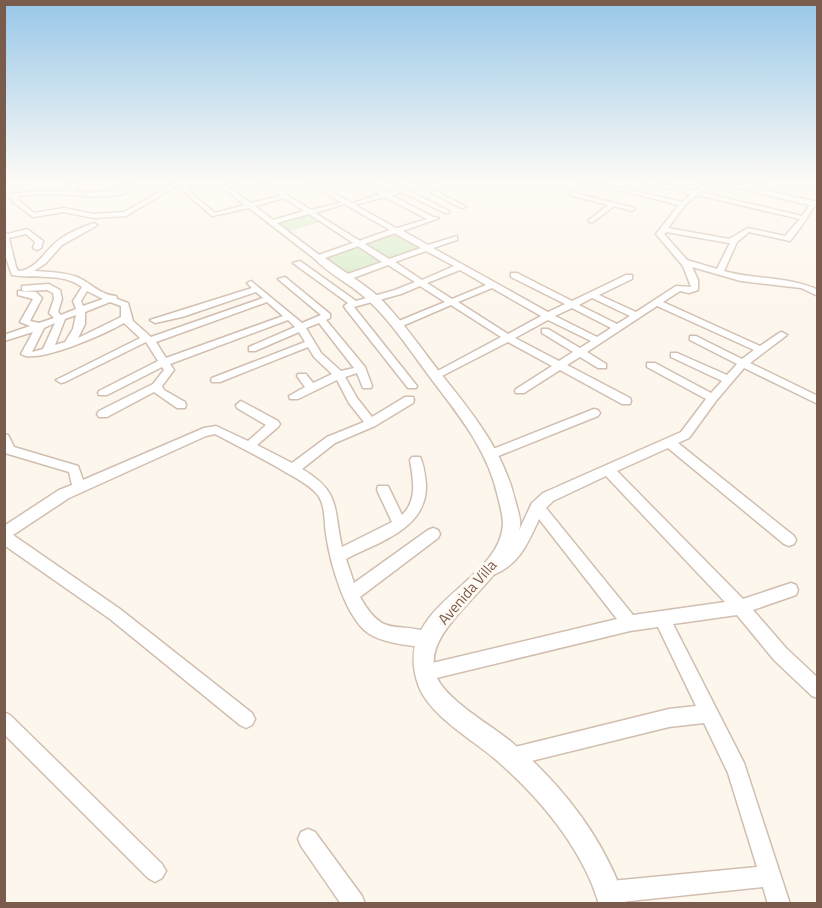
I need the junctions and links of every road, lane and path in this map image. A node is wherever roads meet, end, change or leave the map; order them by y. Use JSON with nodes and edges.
{"nodes":[{"id":1,"x":275,"y":223,"type":"edge"},
{"id":2,"x":327,"y":223,"type":"edge"},
{"id":3,"x":384,"y":223,"type":"edge"},
{"id":4,"x":419,"y":223,"type":"edge"},
{"id":5,"x":668,"y":223,"type":"edge"},
{"id":6,"x":799,"y":223,"type":"edge"},
{"id":7,"x":94,"y":225,"type":"dead end"},
{"id":8,"x":663,"y":229,"type":"junction"},
{"id":9,"x":397,"y":231,"type":"junction"},
{"id":10,"x":5,"y":236,"type":"edge"},
{"id":11,"x":454,"y":238,"type":"dead end"},
{"id":12,"x":732,"y":241,"type":"junction"},
{"id":13,"x":359,"y":244,"type":"junction"},
{"id":14,"x":37,"y":248,"type":"dead end"},
{"id":15,"x":427,"y":248,"type":"junction"},
{"id":16,"x":318,"y":257,"type":"junction"},
{"id":17,"x":388,"y":262,"type":"junction"},
{"id":18,"x":684,"y":262,"type":"junction"},
{"id":19,"x":297,"y":263,"type":"dead end"},
{"id":20,"x":460,"y":267,"type":"junction"},
{"id":21,"x":9,"y":269,"type":"edge"},
{"id":22,"x":28,"y":272,"type":"junction"},
{"id":23,"x":719,"y":273,"type":"junction"},
{"id":24,"x":514,"y":275,"type":"dead end"},
{"id":25,"x":629,"y":277,"type":"dead end"},
{"id":26,"x":345,"y":278,"type":"junction"},
{"id":27,"x":282,"y":279,"type":"dead end"},
{"id":28,"x":421,"y":282,"type":"junction"},
{"id":29,"x":492,"y":285,"type":"junction"},
{"id":30,"x":86,"y":287,"type":"junction"},
{"id":31,"x":818,"y":294,"type":"edge"},
{"id":32,"x":592,"y":295,"type":"junction"},
{"id":33,"x":113,"y":298,"type":"junction"},
{"id":34,"x":267,"y":298,"type":"junction"},
{"id":35,"x":375,"y":300,"type":"junction"},
{"id":36,"x":655,"y":302,"type":"junction"},
{"id":37,"x":451,"y":303,"type":"junction"},
{"id":38,"x":354,"y":304,"type":"junction"},
{"id":39,"x":572,"y":306,"type":"junction"},
{"id":40,"x":82,"y":311,"type":"junction"},
{"id":41,"x":548,"y":316,"type":"junction"},
{"id":42,"x":637,"y":316,"type":"junction"},
{"id":43,"x":288,"y":317,"type":"junction"},
{"id":44,"x":126,"y":318,"type":"junction"},
{"id":45,"x":61,"y":319,"type":"junction"},
{"id":46,"x":321,"y":319,"type":"junction"},
{"id":47,"x":155,"y":320,"type":"dead end"},
{"id":48,"x":397,"y":325,"type":"junction"},
{"id":49,"x":40,"y":326,"type":"junction"},
{"id":50,"x":301,"y":327,"type":"junction"},
{"id":51,"x":616,"y":327,"type":"junction"},
{"id":52,"x":545,"y":331,"type":"dead end"},
{"id":53,"x":782,"y":335,"type":"dead end"},
{"id":54,"x":4,"y":338,"type":"edge"},
{"id":55,"x":508,"y":338,"type":"junction"},
{"id":56,"x":693,"y":338,"type":"dead end"},
{"id":57,"x":148,"y":340,"type":"junction"},
{"id":58,"x":597,"y":340,"type":"junction"},
{"id":59,"x":310,"y":342,"type":"junction"},
{"id":60,"x":67,"y":346,"type":"junction"},
{"id":61,"x":252,"y":349,"type":"dead end"},
{"id":62,"x":761,"y":350,"type":"junction"},
{"id":63,"x":47,"y":351,"type":"junction"},
{"id":64,"x":580,"y":352,"type":"junction"},
{"id":65,"x":674,"y":355,"type":"dead end"},
{"id":66,"x":744,"y":362,"type":"junction"},
{"id":67,"x":165,"y":363,"type":"junction"},
{"id":68,"x":558,"y":365,"type":"junction"},
{"id":69,"x":651,"y":365,"type":"dead end"},
{"id":70,"x":602,"y":366,"type":"dead end"},
{"id":71,"x":361,"y":369,"type":"junction"},
{"id":72,"x":339,"y":375,"type":"junction"},
{"id":73,"x":302,"y":376,"type":"dead end"},
{"id":74,"x":436,"y":376,"type":"junction"},
{"id":75,"x":61,"y":380,"type":"dead end"},
{"id":76,"x":216,"y":380,"type":"dead end"},
{"id":77,"x":729,"y":380,"type":"junction"},
{"id":78,"x":157,"y":386,"type":"junction"},
{"id":79,"x":367,"y":386,"type":"dead end"},
{"id":80,"x":412,"y":386,"type":"dead end"},
{"id":81,"x":312,"y":388,"type":"junction"},
{"id":82,"x":520,"y":391,"type":"dead end"},
{"id":83,"x":103,"y":393,"type":"dead end"},
{"id":84,"x":294,"y":396,"type":"dead end"},
{"id":85,"x":712,"y":398,"type":"junction"},
{"id":86,"x":409,"y":400,"type":"dead end"},
{"id":87,"x":626,"y":401,"type":"dead end"},
{"id":88,"x":818,"y":401,"type":"edge"},
{"id":89,"x":181,"y":405,"type":"dead end"},
{"id":90,"x":241,"y":405,"type":"dead end"},
{"id":91,"x":594,"y":413,"type":"dead end"},
{"id":92,"x":103,"y":414,"type":"dead end"},
{"id":93,"x":371,"y":423,"type":"junction"},
{"id":94,"x":4,"y":438,"type":"edge"},
{"id":95,"x":670,"y":443,"type":"junction"},
{"id":96,"x":248,"y":447,"type":"junction"},
{"id":97,"x":492,"y":454,"type":"junction"},
{"id":98,"x":416,"y":460,"type":"dead end"},
{"id":99,"x":292,"y":470,"type":"junction"},
{"id":100,"x":608,"y":470,"type":"junction"},
{"id":101,"x":79,"y":487,"type":"junction"},
{"id":102,"x":383,"y":490,"type":"dead end"},
{"id":103,"x":537,"y":507,"type":"junction"},
{"id":104,"x":400,"y":524,"type":"junction"},
{"id":105,"x":433,"y":534,"type":"dead end"},
{"id":106,"x":4,"y":536,"type":"edge"},
{"id":107,"x":789,"y":540,"type":"dead end"},
{"id":108,"x":337,"y":556,"type":"junction"},
{"id":109,"x":484,"y":575,"type":"junction"},
{"id":110,"x":791,"y":590,"type":"dead end"},
{"id":111,"x":351,"y":594,"type":"junction"},
{"id":112,"x":740,"y":607,"type":"junction"},
{"id":113,"x":662,"y":618,"type":"junction"},
{"id":114,"x":630,"y":623,"type":"junction"},
{"id":115,"x":427,"y":640,"type":"junction"},
{"id":116,"x":424,"y":673,"type":"junction"},
{"id":117,"x":818,"y":690,"type":"edge"},
{"id":118,"x":709,"y":714,"type":"junction"},
{"id":119,"x":246,"y":719,"type":"dead end"},
{"id":120,"x":4,"y":721,"type":"edge"},
{"id":121,"x":511,"y":757,"type":"junction"},
{"id":122,"x":308,"y":839,"type":"dead end"},
{"id":123,"x":155,"y":871,"type":"dead end"},
{"id":124,"x":769,"y":876,"type":"junction"},
{"id":125,"x":612,"y":898,"type":"edge"},
{"id":126,"x":354,"y":903,"type":"edge"},
{"id":127,"x":779,"y":903,"type":"edge"}],
"edges":[{"from":1,"to":16,"type":"street","name":"Avenida Villa"},
{"from":2,"to":13,"type":"street"},
{"from":3,"to":9,"type":"street"},
{"from":4,"to":9,"type":"street"},
{"from":5,"to":8,"type":"street"},
{"from":6,"to":12,"type":"street"},
{"from":7,"to":22,"type":"street"},
{"from":8,"to":12,"type":"street"},
{"from":8,"to":18,"type":"street"},
{"from":9,"to":13,"type":"street"},
{"from":9,"to":15,"type":"street"},
{"from":10,"to":14,"type":"street"},
{"from":10,"to":21,"type":"street"},
{"from":11,"to":15,"type":"street"},
{"from":12,"to":23,"type":"street"},
{"from":13,"to":16,"type":"street"},
{"from":13,"to":17,"type":"street"},
{"from":15,"to":17,"type":"street"},
{"from":15,"to":20,"type":"street"},
{"from":16,"to":26,"type":"street","name":"Avenida Villa"},
{"from":17,"to":26,"type":"street"},
{"from":17,"to":28,"type":"street"},
{"from":18,"to":23,"type":"street"},
{"from":18,"to":36,"type":"street"},
{"from":19,"to":38,"type":"street"},
{"from":20,"to":28,"type":"street"},
{"from":20,"to":29,"type":"street"},
{"from":21,"to":22,"type":"street"},
{"from":22,"to":30,"type":"street"},
{"from":23,"to":31,"type":"street"},
{"from":24,"to":39,"type":"street"},
{"from":25,"to":32,"type":"street"},
{"from":26,"to":35,"type":"street","name":"Avenida Villa"},
{"from":27,"to":46,"type":"street"},
{"from":28,"to":35,"type":"street"},
{"from":28,"to":37,"type":"street"},
{"from":29,"to":37,"type":"street"},
{"from":29,"to":41,"type":"street"},
{"from":30,"to":33,"type":"street"},
{"from":30,"to":40,"type":"street"},
{"from":32,"to":39,"type":"street"},
{"from":32,"to":42,"type":"street"},
{"from":33,"to":40,"type":"street"},
{"from":33,"to":44,"type":"street"},
{"from":34,"to":43,"type":"street"},
{"from":34,"to":47,"type":"street"},
{"from":34,"to":57,"type":"street"},
{"from":35,"to":38,"type":"street"},
{"from":35,"to":48,"type":"street","name":"Avenida Villa"},
{"from":36,"to":42,"type":"street"},
{"from":36,"to":62,"type":"street"},
{"from":37,"to":48,"type":"street"},
{"from":37,"to":55,"type":"street"},
{"from":38,"to":80,"type":"street"},
{"from":39,"to":41,"type":"street"},
{"from":39,"to":51,"type":"street"},
{"from":40,"to":45,"type":"street"},
{"from":40,"to":60,"type":"street"},
{"from":41,"to":55,"type":"street"},
{"from":41,"to":58,"type":"street"},
{"from":42,"to":51,"type":"street"},
{"from":43,"to":50,"type":"street"},
{"from":43,"to":67,"type":"street"},
{"from":44,"to":57,"type":"street"},
{"from":44,"to":60,"type":"street"},
{"from":45,"to":49,"type":"street"},
{"from":45,"to":49,"type":"street"},
{"from":45,"to":63,"type":"street"},
{"from":46,"to":50,"type":"street"},
{"from":46,"to":71,"type":"street"},
{"from":48,"to":74,"type":"street","name":"Avenida Villa"},
{"from":49,"to":54,"type":"street"},
{"from":49,"to":63,"type":"street"},
{"from":50,"to":59,"type":"street"},
{"from":50,"to":61,"type":"street"},
{"from":51,"to":58,"type":"street"},
{"from":52,"to":64,"type":"street"},
{"from":53,"to":62,"type":"street"},
{"from":55,"to":68,"type":"street"},
{"from":55,"to":74,"type":"street"},
{"from":56,"to":66,"type":"street"},
{"from":57,"to":67,"type":"street"},
{"from":57,"to":75,"type":"street"},
{"from":58,"to":64,"type":"street"},
{"from":59,"to":72,"type":"street"},
{"from":59,"to":76,"type":"street"},
{"from":60,"to":63,"type":"street"},
{"from":62,"to":66,"type":"street"},
{"from":64,"to":68,"type":"street"},
{"from":64,"to":70,"type":"street"},
{"from":65,"to":77,"type":"street"},
{"from":66,"to":77,"type":"street"},
{"from":66,"to":88,"type":"street"},
{"from":67,"to":78,"type":"street"},
{"from":67,"to":83,"type":"street"},
{"from":68,"to":82,"type":"street"},
{"from":68,"to":87,"type":"street"},
{"from":69,"to":85,"type":"street"},
{"from":71,"to":72,"type":"street"},
{"from":71,"to":79,"type":"street"},
{"from":72,"to":81,"type":"street"},
{"from":72,"to":93,"type":"street"},
{"from":73,"to":81,"type":"street"},
{"from":74,"to":97,"type":"street","name":"Avenida Villa"},
{"from":77,"to":85,"type":"street"},
{"from":78,"to":89,"type":"street"},
{"from":78,"to":92,"type":"street"},
{"from":81,"to":84,"type":"street"},
{"from":85,"to":95,"type":"street"},
{"from":86,"to":93,"type":"street"},
{"from":90,"to":96,"type":"street"},
{"from":91,"to":97,"type":"street"},
{"from":93,"to":99,"type":"street"},
{"from":94,"to":101,"type":"street"},
{"from":95,"to":100,"type":"street"},
{"from":95,"to":107,"type":"street"},
{"from":96,"to":99,"type":"street"},
{"from":96,"to":101,"type":"street"},
{"from":97,"to":109,"type":"street","name":"Avenida Villa"},
{"from":98,"to":104,"type":"street"},
{"from":99,"to":108,"type":"street"},
{"from":100,"to":103,"type":"street"},
{"from":100,"to":112,"type":"street"},
{"from":101,"to":106,"type":"street"},
{"from":102,"to":104,"type":"street"},
{"from":103,"to":109,"type":"street"},
{"from":103,"to":114,"type":"street"},
{"from":104,"to":108,"type":"street"},
{"from":105,"to":111,"type":"street"},
{"from":106,"to":119,"type":"street"},
{"from":108,"to":111,"type":"street"},
{"from":109,"to":115,"type":"street","name":"Avenida Villa"},
{"from":110,"to":112,"type":"street"},
{"from":111,"to":115,"type":"street"},
{"from":112,"to":113,"type":"street"},
{"from":112,"to":117,"type":"street"},
{"from":113,"to":114,"type":"street"},
{"from":113,"to":118,"type":"street"},
{"from":114,"to":116,"type":"street"},
{"from":115,"to":116,"type":"street","name":"Avenida Villa"},
{"from":116,"to":121,"type":"street"},
{"from":118,"to":121,"type":"street"},
{"from":118,"to":124,"type":"street"},
{"from":120,"to":123,"type":"street"},
{"from":121,"to":125,"type":"street"},
{"from":122,"to":126,"type":"street"},
{"from":124,"to":125,"type":"street"},
{"from":124,"to":127,"type":"street"}]}
